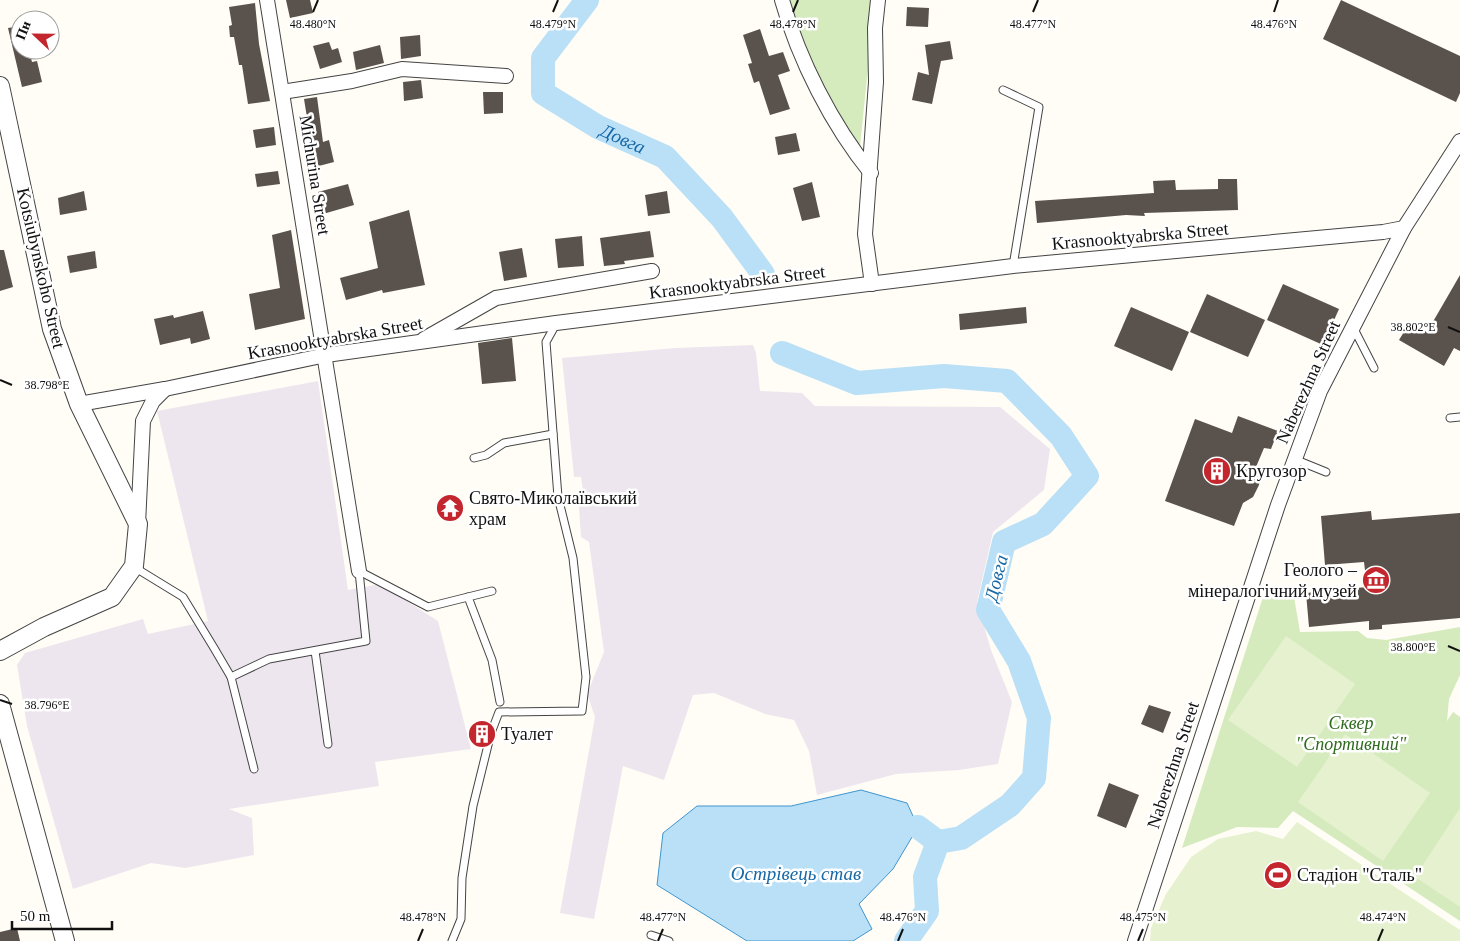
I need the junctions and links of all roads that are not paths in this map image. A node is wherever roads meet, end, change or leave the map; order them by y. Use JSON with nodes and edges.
{"nodes":[{"id":1,"x":267,"y":0,"type":"edge"},
{"id":2,"x":782,"y":0,"type":"edge"},
{"id":3,"x":878,"y":0,"type":"edge"},
{"id":4,"x":506,"y":76,"type":"dead end"},
{"id":5,"x":0,"y":86,"type":"edge"},
{"id":6,"x":1002,"y":90,"type":"dead end"},
{"id":7,"x":282,"y":92,"type":"junction"},
{"id":8,"x":1460,"y":140,"type":"edge"},
{"id":9,"x":871,"y":173,"type":"junction"},
{"id":10,"x":1404,"y":228,"type":"junction"},
{"id":11,"x":1013,"y":266,"type":"junction"},
{"id":12,"x":652,"y":271,"type":"dead end"},
{"id":13,"x":872,"y":284,"type":"junction"},
{"id":14,"x":556,"y":323,"type":"junction"},
{"id":15,"x":1353,"y":327,"type":"junction"},
{"id":16,"x":416,"y":343,"type":"junction"},
{"id":17,"x":326,"y":355,"type":"junction"},
{"id":18,"x":1374,"y":368,"type":"dead end"},
{"id":19,"x":165,"y":389,"type":"junction"},
{"id":20,"x":79,"y":404,"type":"junction"},
{"id":21,"x":1460,"y":417,"type":"edge"},
{"id":22,"x":1450,"y":418,"type":"dead end"},
{"id":23,"x":553,"y":434,"type":"junction"},
{"id":24,"x":474,"y":458,"type":"dead end"},
{"id":25,"x":1294,"y":459,"type":"junction"},
{"id":26,"x":1326,"y":472,"type":"dead end"},
{"id":27,"x":138,"y":524,"type":"junction"},
{"id":28,"x":134,"y":566,"type":"junction"},
{"id":29,"x":359,"y":571,"type":"junction"},
{"id":30,"x":492,"y":592,"type":"dead end"},
{"id":31,"x":468,"y":597,"type":"junction"},
{"id":32,"x":0,"y":651,"type":"edge"},
{"id":33,"x":315,"y":651,"type":"junction"},
{"id":34,"x":231,"y":677,"type":"junction"},
{"id":35,"x":500,"y":702,"type":"dead end"},
{"id":36,"x":0,"y":704,"type":"edge"},
{"id":37,"x":328,"y":744,"type":"dead end"},
{"id":38,"x":254,"y":769,"type":"dead end"},
{"id":39,"x":651,"y":935,"type":"dead end"},
{"id":40,"x":65,"y":941,"type":"edge"},
{"id":41,"x":452,"y":941,"type":"edge"},
{"id":42,"x":669,"y":941,"type":"edge"},
{"id":43,"x":1135,"y":941,"type":"edge"}],
"edges":[{"from":1,"to":7,"type":"street","name":"Michurina Street"},
{"from":2,"to":9,"type":"street"},
{"from":3,"to":9,"type":"street"},
{"from":4,"to":7,"type":"street"},
{"from":5,"to":20,"type":"street","name":"Kotsiubynskoho Street"},
{"from":6,"to":11,"type":"lane"},
{"from":7,"to":17,"type":"street","name":"Michurina Street"},
{"from":8,"to":10,"type":"street","name":"Naberezhna Street"},
{"from":9,"to":13,"type":"street"},
{"from":10,"to":11,"type":"street","name":"Krasnooktyabrska Street"},
{"from":10,"to":15,"type":"street","name":"Naberezhna Street"},
{"from":11,"to":13,"type":"street","name":"Krasnooktyabrska Street"},
{"from":12,"to":16,"type":"street"},
{"from":13,"to":14,"type":"street","name":"Krasnooktyabrska Street"},
{"from":14,"to":16,"type":"street","name":"Krasnooktyabrska Street"},
{"from":14,"to":23,"type":"lane"},
{"from":15,"to":18,"type":"lane"},
{"from":15,"to":25,"type":"street","name":"Naberezhna Street"},
{"from":16,"to":17,"type":"street","name":"Krasnooktyabrska Street"},
{"from":17,"to":19,"type":"street","name":"Krasnooktyabrska Street"},
{"from":17,"to":29,"type":"street","name":"Michurina Street"},
{"from":19,"to":20,"type":"street","name":"Krasnooktyabrska Street"},
{"from":19,"to":27,"type":"street"},
{"from":20,"to":27,"type":"street","name":"Kotsiubynskoho Street"},
{"from":21,"to":22,"type":"lane"},
{"from":23,"to":24,"type":"lane"},
{"from":23,"to":41,"type":"lane"},
{"from":25,"to":26,"type":"lane"},
{"from":25,"to":43,"type":"street","name":"Naberezhna Street"},
{"from":27,"to":28,"type":"street"},
{"from":28,"to":32,"type":"street"},
{"from":28,"to":34,"type":"lane"},
{"from":29,"to":31,"type":"lane"},
{"from":29,"to":33,"type":"lane"},
{"from":30,"to":31,"type":"lane"},
{"from":31,"to":35,"type":"lane"},
{"from":33,"to":34,"type":"lane"},
{"from":33,"to":37,"type":"lane"},
{"from":34,"to":38,"type":"lane"},
{"from":36,"to":40,"type":"street"},
{"from":39,"to":42,"type":"lane"}]}
